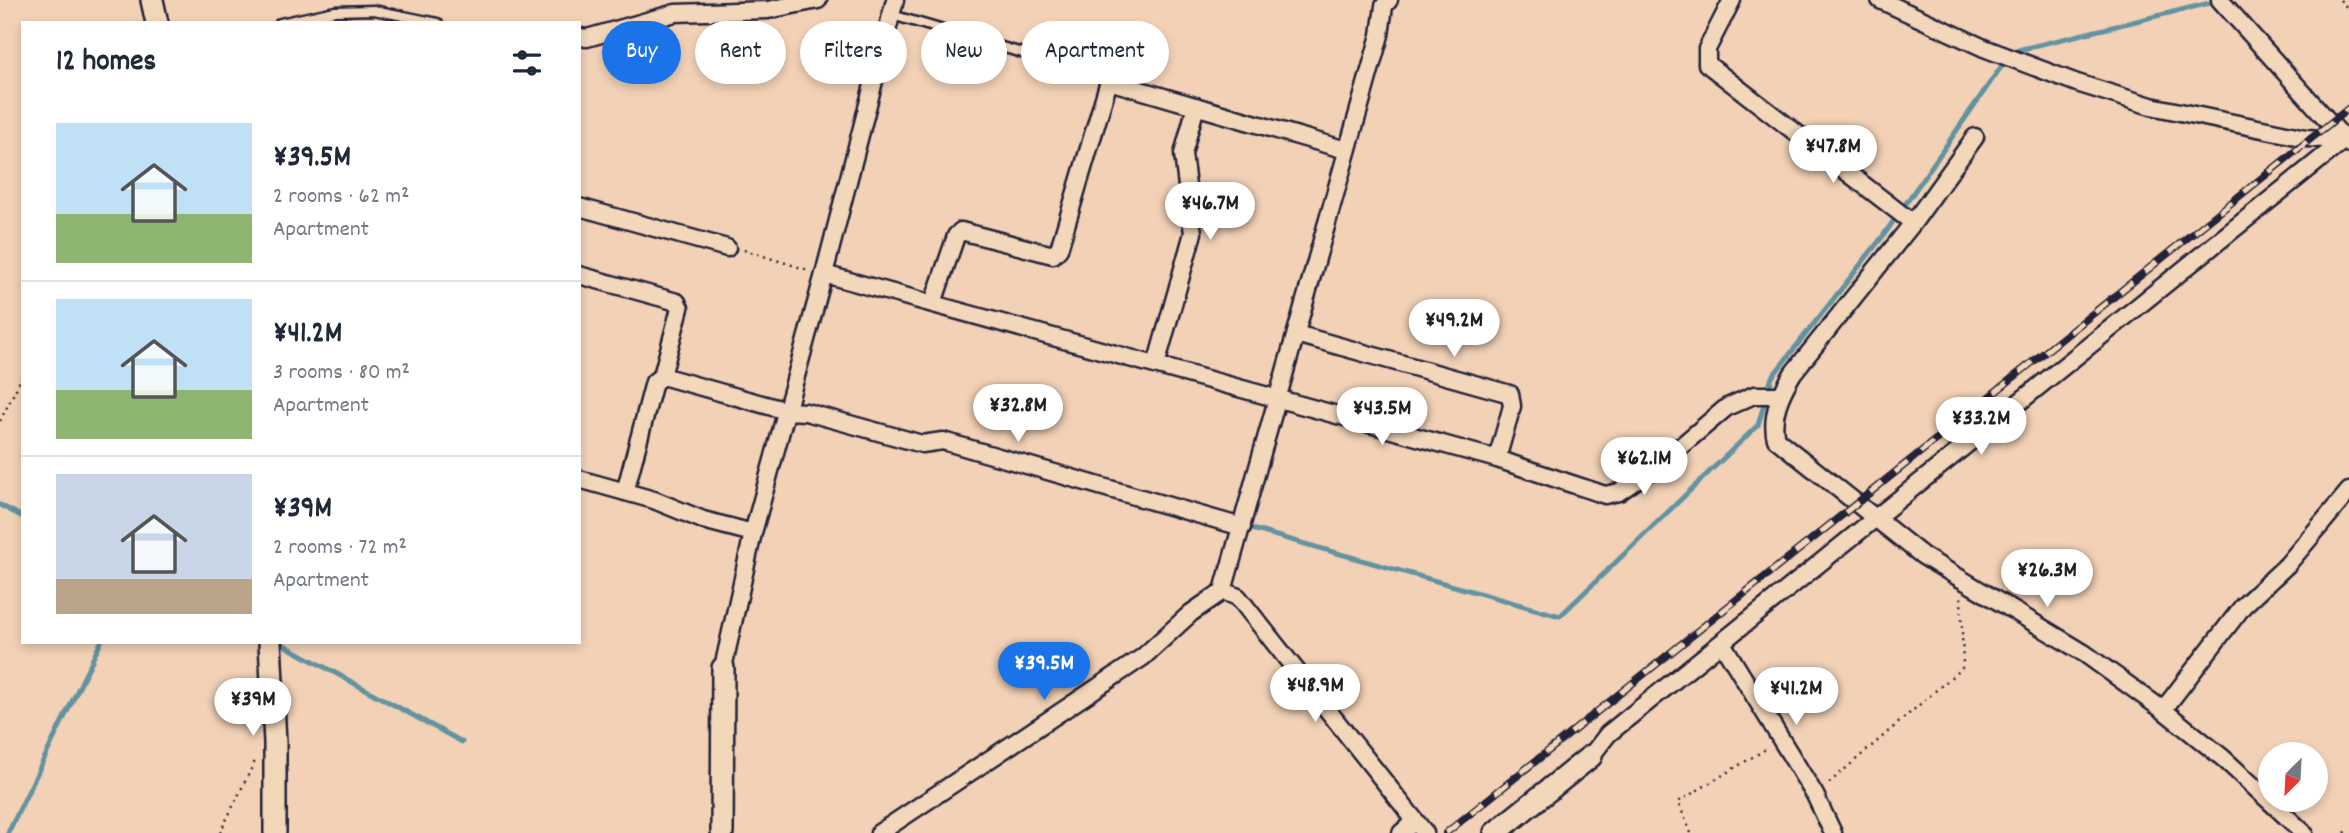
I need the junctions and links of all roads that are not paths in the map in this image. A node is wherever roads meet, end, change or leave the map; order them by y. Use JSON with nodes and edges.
{"nodes":[{"id":1,"x":152,"y":0,"type":"edge"},
{"id":2,"x":818,"y":0,"type":"edge"},
{"id":3,"x":1389,"y":0,"type":"edge"},
{"id":4,"x":1732,"y":0,"type":"edge"},
{"id":5,"x":1880,"y":0,"type":"edge"},
{"id":6,"x":2220,"y":0,"type":"edge"},
{"id":7,"x":894,"y":8,"type":"edge"},
{"id":8,"x":157,"y":21,"type":"edge"},
{"id":9,"x":289,"y":21,"type":"edge"},
{"id":10,"x":428,"y":21,"type":"edge"},
{"id":11,"x":581,"y":37,"type":"edge"},
{"id":12,"x":1021,"y":50,"type":"edge"},
{"id":13,"x":1108,"y":84,"type":"edge"},
{"id":14,"x":1119,"y":84,"type":"edge"},
{"id":15,"x":1196,"y":106,"type":"junction"},
{"id":16,"x":1975,"y":137,"type":"dead end"},
{"id":17,"x":2347,"y":140,"type":"edge"},
{"id":18,"x":1346,"y":150,"type":"junction"},
{"id":19,"x":581,"y":208,"type":"edge"},
{"id":20,"x":1913,"y":223,"type":"junction"},
{"id":21,"x":727,"y":248,"type":"road end"},
{"id":22,"x":824,"y":274,"type":"junction"},
{"id":23,"x":581,"y":276,"type":"edge"},
{"id":24,"x":933,"y":303,"type":"junction"},
{"id":25,"x":1296,"y":334,"type":"junction"},
{"id":26,"x":1156,"y":365,"type":"junction"},
{"id":27,"x":662,"y":376,"type":"junction"},
{"id":28,"x":1780,"y":395,"type":"junction"},
{"id":29,"x":1277,"y":399,"type":"junction"},
{"id":30,"x":787,"y":411,"type":"junction"},
{"id":31,"x":1497,"y":459,"type":"junction"},
{"id":32,"x":581,"y":480,"type":"edge"},
{"id":33,"x":2349,"y":491,"type":"edge"},
{"id":34,"x":625,"y":492,"type":"junction"},
{"id":35,"x":1876,"y":519,"type":"junction"},
{"id":36,"x":1242,"y":527,"type":"junction"},
{"id":37,"x":753,"y":533,"type":"junction"},
{"id":38,"x":1223,"y":591,"type":"junction"},
{"id":39,"x":1722,"y":643,"type":"junction"},
{"id":40,"x":270,"y":644,"type":"edge"},
{"id":41,"x":723,"y":668,"type":"joint"},
{"id":42,"x":2163,"y":710,"type":"junction"},
{"id":43,"x":1591,"y":756,"type":"joint"},
{"id":44,"x":1420,"y":827,"type":"edge"},
{"id":45,"x":275,"y":833,"type":"edge"},
{"id":46,"x":722,"y":833,"type":"edge"},
{"id":47,"x":879,"y":833,"type":"edge"},
{"id":48,"x":1401,"y":833,"type":"edge"},
{"id":49,"x":1495,"y":833,"type":"edge"},
{"id":50,"x":1833,"y":833,"type":"edge"},
{"id":51,"x":2304,"y":833,"type":"edge"}],
"edges":[{"from":1,"to":8,"type":"street"},
{"from":2,"to":11,"type":"street"},
{"from":3,"to":18,"type":"street"},
{"from":4,"to":20,"type":"street"},
{"from":5,"to":17,"type":"street"},
{"from":6,"to":17,"type":"street"},
{"from":7,"to":12,"type":"lane"},
{"from":7,"to":22,"type":"street"},
{"from":9,"to":10,"type":"lane"},
{"from":13,"to":24,"type":"street"},
{"from":14,"to":15,"type":"street"},
{"from":15,"to":18,"type":"street"},
{"from":15,"to":26,"type":"street"},
{"from":16,"to":20,"type":"street"},
{"from":17,"to":35,"type":"street"},
{"from":18,"to":25,"type":"street"},
{"from":19,"to":21,"type":"street"},
{"from":20,"to":28,"type":"street"},
{"from":22,"to":24,"type":"street"},
{"from":22,"to":30,"type":"street"},
{"from":23,"to":27,"type":"street"},
{"from":24,"to":26,"type":"street"},
{"from":25,"to":29,"type":"street"},
{"from":25,"to":31,"type":"street"},
{"from":26,"to":29,"type":"street"},
{"from":27,"to":30,"type":"street"},
{"from":27,"to":34,"type":"street"},
{"from":28,"to":31,"type":"street"},
{"from":28,"to":35,"type":"street"},
{"from":29,"to":31,"type":"street"},
{"from":29,"to":36,"type":"street"},
{"from":30,"to":36,"type":"street"},
{"from":30,"to":37,"type":"street"},
{"from":32,"to":34,"type":"street"},
{"from":33,"to":42,"type":"street"},
{"from":34,"to":37,"type":"street"},
{"from":35,"to":39,"type":"street"},
{"from":35,"to":42,"type":"street"},
{"from":36,"to":38,"type":"street"},
{"from":37,"to":41,"type":"street"},
{"from":38,"to":44,"type":"street"},
{"from":38,"to":47,"type":"street"},
{"from":39,"to":43,"type":"street"},
{"from":39,"to":50,"type":"street"},
{"from":40,"to":45,"type":"street"},
{"from":41,"to":46,"type":"street"},
{"from":42,"to":51,"type":"street"},
{"from":43,"to":49,"type":"street"},
{"from":44,"to":48,"type":"street"}]}
